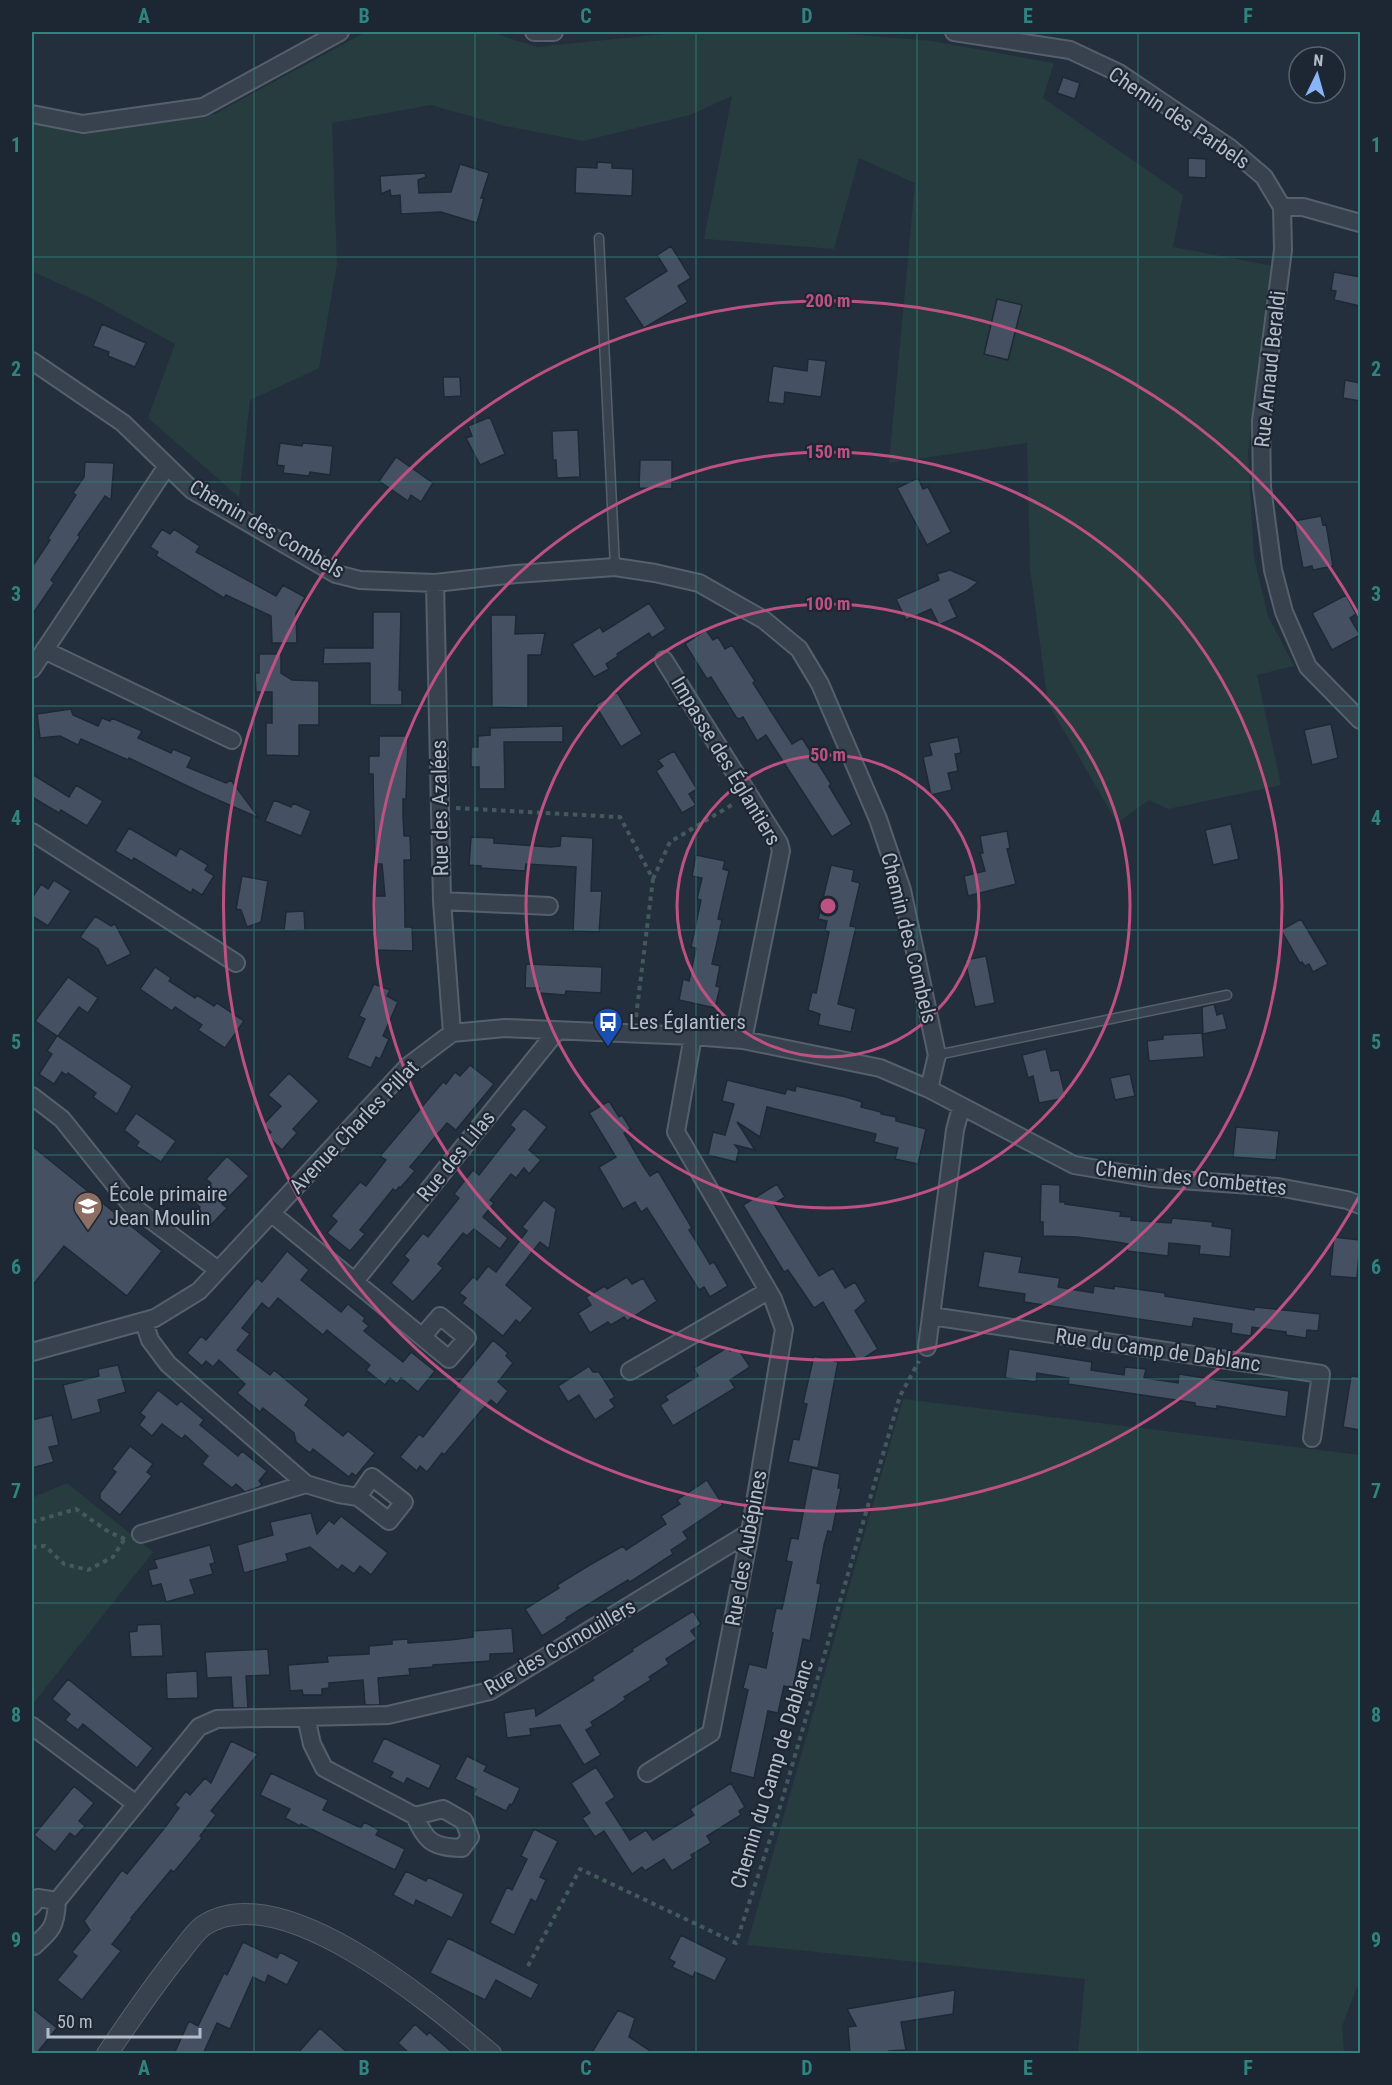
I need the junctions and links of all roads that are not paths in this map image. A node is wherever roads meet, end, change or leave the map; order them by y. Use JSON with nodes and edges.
{"nodes":[{"id":1,"x":340,"y":32,"type":"edge"},
{"id":2,"x":534,"y":32,"type":"edge"},
{"id":3,"x":554,"y":32,"type":"edge"},
{"id":4,"x":954,"y":32,"type":"edge"},
{"id":5,"x":32,"y":114,"type":"edge"},
{"id":6,"x":1282,"y":207,"type":"junction"},
{"id":7,"x":1360,"y":223,"type":"edge"},
{"id":8,"x":599,"y":238,"type":"dead end"},
{"id":9,"x":32,"y":361,"type":"edge"},
{"id":10,"x":167,"y":466,"type":"junction"},
{"id":11,"x":615,"y":567,"type":"junction"},
{"id":12,"x":435,"y":583,"type":"junction"},
{"id":13,"x":44,"y":650,"type":"junction"},
{"id":14,"x":664,"y":660,"type":"dead end"},
{"id":15,"x":32,"y":669,"type":"edge"},
{"id":16,"x":1360,"y":720,"type":"edge"},
{"id":17,"x":232,"y":740,"type":"dead end"},
{"id":18,"x":32,"y":832,"type":"edge"},
{"id":19,"x":442,"y":901,"type":"junction"},
{"id":20,"x":549,"y":906,"type":"dead end"},
{"id":21,"x":236,"y":963,"type":"dead end"},
{"id":22,"x":1227,"y":994,"type":"dead end"},
{"id":23,"x":557,"y":1031,"type":"junction"},
{"id":24,"x":452,"y":1033,"type":"junction"},
{"id":25,"x":693,"y":1035,"type":"junction"},
{"id":26,"x":743,"y":1040,"type":"junction"},
{"id":27,"x":937,"y":1055,"type":"junction"},
{"id":28,"x":929,"y":1089,"type":"junction"},
{"id":29,"x":32,"y":1096,"type":"edge"},
{"id":30,"x":961,"y":1107,"type":"junction"},
{"id":31,"x":1360,"y":1205,"type":"edge"},
{"id":32,"x":272,"y":1213,"type":"junction"},
{"id":33,"x":218,"y":1270,"type":"junction"},
{"id":34,"x":355,"y":1281,"type":"junction"},
{"id":35,"x":768,"y":1291,"type":"junction"},
{"id":36,"x":931,"y":1316,"type":"junction"},
{"id":37,"x":144,"y":1322,"type":"junction"},
{"id":38,"x":422,"y":1337,"type":"dead end"},
{"id":39,"x":927,"y":1347,"type":"road end"},
{"id":40,"x":32,"y":1352,"type":"edge"},
{"id":41,"x":630,"y":1371,"type":"dead end"},
{"id":42,"x":1312,"y":1438,"type":"dead end"},
{"id":43,"x":306,"y":1484,"type":"junction"},
{"id":44,"x":358,"y":1497,"type":"dead end"},
{"id":45,"x":750,"y":1532,"type":"junction"},
{"id":46,"x":141,"y":1534,"type":"road end"},
{"id":47,"x":306,"y":1717,"type":"junction"},
{"id":48,"x":32,"y":1726,"type":"edge"},
{"id":49,"x":647,"y":1773,"type":"dead end"},
{"id":50,"x":136,"y":1804,"type":"junction"},
{"id":51,"x":415,"y":1816,"type":"dead end"},
{"id":52,"x":57,"y":1901,"type":"junction"},
{"id":53,"x":32,"y":1906,"type":"edge"},
{"id":54,"x":32,"y":1946,"type":"edge"},
{"id":55,"x":107,"y":2054,"type":"edge"},
{"id":56,"x":491,"y":2054,"type":"edge"}],
"edges":[{"from":1,"to":5,"type":"street"},
{"from":2,"to":3,"type":"street"},
{"from":4,"to":6,"type":"street","name":"Chemin des Parbels"},
{"from":6,"to":7,"type":"street"},
{"from":6,"to":16,"type":"street","name":"Rue Arnaud Beraldi"},
{"from":8,"to":11,"type":"lane"},
{"from":9,"to":10,"type":"street","name":"Chemin des Combels"},
{"from":10,"to":12,"type":"street","name":"Chemin des Combels"},
{"from":10,"to":13,"type":"street"},
{"from":11,"to":12,"type":"street","name":"Chemin des Combels"},
{"from":11,"to":27,"type":"street","name":"Chemin des Combels"},
{"from":12,"to":19,"type":"street","name":"Rue des Azalées"},
{"from":13,"to":15,"type":"street"},
{"from":13,"to":17,"type":"street"},
{"from":14,"to":26,"type":"street","name":"Impasse des Églantiers"},
{"from":18,"to":21,"type":"street"},
{"from":19,"to":20,"type":"street"},
{"from":19,"to":24,"type":"street","name":"Rue des Azalées"},
{"from":22,"to":27,"type":"lane"},
{"from":23,"to":24,"type":"street"},
{"from":23,"to":25,"type":"street"},
{"from":23,"to":34,"type":"street","name":"Rue des Lilas"},
{"from":24,"to":32,"type":"street","name":"Avenue Charles Pillat"},
{"from":25,"to":26,"type":"street"},
{"from":25,"to":35,"type":"street","name":"Rue des Aubépines"},
{"from":26,"to":28,"type":"street"},
{"from":27,"to":28,"type":"street","name":"Chemin des Combels"},
{"from":28,"to":30,"type":"street","name":"Chemin des Combettes"},
{"from":29,"to":33,"type":"street"},
{"from":30,"to":31,"type":"street","name":"Chemin des Combettes"},
{"from":30,"to":36,"type":"street"},
{"from":32,"to":33,"type":"street","name":"Avenue Charles Pillat"},
{"from":32,"to":34,"type":"street"},
{"from":33,"to":37,"type":"street","name":"Avenue Charles Pillat"},
{"from":34,"to":38,"type":"street"},
{"from":35,"to":41,"type":"street"},
{"from":35,"to":45,"type":"street","name":"Rue des Aubépines"},
{"from":36,"to":39,"type":"street"},
{"from":36,"to":42,"type":"street","name":"Rue du Camp de Dablanc"},
{"from":37,"to":40,"type":"street","name":"Avenue Charles Pillat"},
{"from":37,"to":43,"type":"street"},
{"from":43,"to":44,"type":"street"},
{"from":43,"to":46,"type":"street"},
{"from":45,"to":47,"type":"street","name":"Rue des Cornouillers"},
{"from":45,"to":49,"type":"street","name":"Rue des Aubépines"},
{"from":47,"to":50,"type":"street","name":"Rue des Cornouillers"},
{"from":47,"to":51,"type":"street"},
{"from":48,"to":50,"type":"street"},
{"from":50,"to":52,"type":"street","name":"Rue des Cornouillers"},
{"from":52,"to":53,"type":"street"},
{"from":52,"to":54,"type":"street"},
{"from":55,"to":56,"type":"street"}]}
